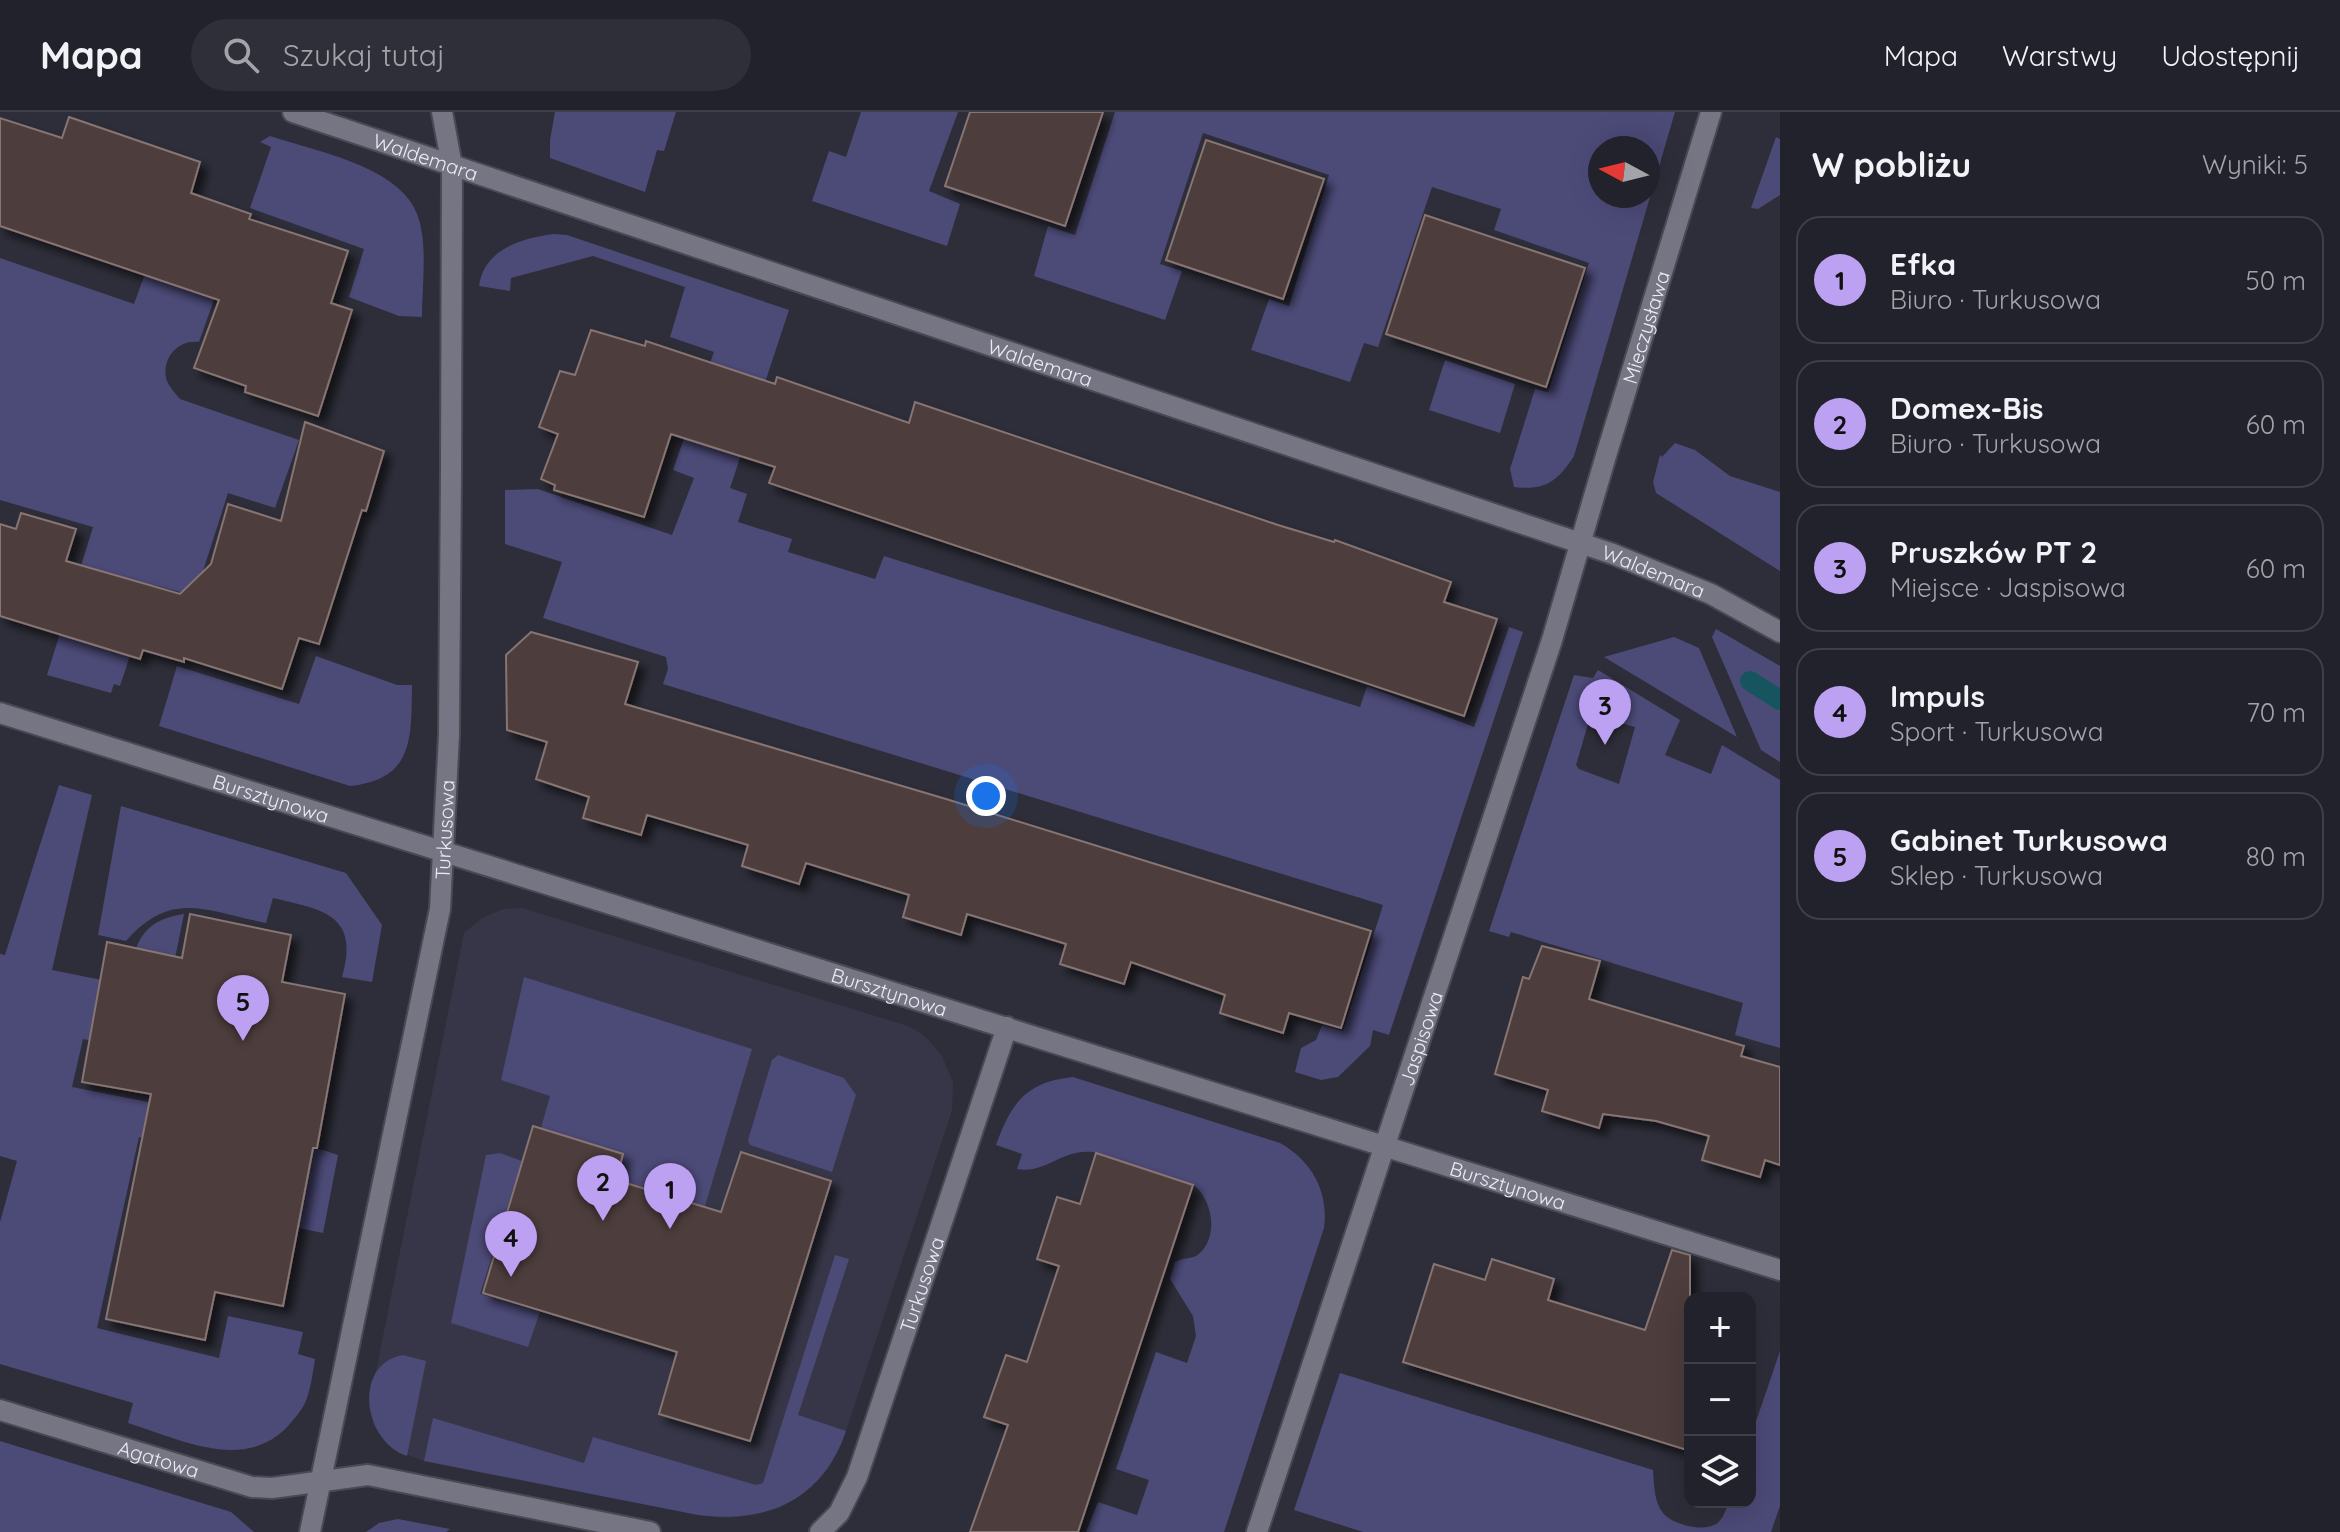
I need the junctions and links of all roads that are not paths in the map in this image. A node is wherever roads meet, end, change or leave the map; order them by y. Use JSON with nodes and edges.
{"nodes":[{"id":1,"x":293,"y":112,"type":"edge"},
{"id":2,"x":442,"y":112,"type":"edge"},
{"id":3,"x":1711,"y":112,"type":"edge"},
{"id":4,"x":452,"y":166,"type":"junction"},
{"id":5,"x":1581,"y":543,"type":"junction"},
{"id":6,"x":1780,"y":632,"type":"edge"},
{"id":7,"x":0,"y":713,"type":"edge"},
{"id":8,"x":442,"y":850,"type":"junction"},
{"id":9,"x":1007,"y":1027,"type":"junction"},
{"id":10,"x":1385,"y":1147,"type":"junction"},
{"id":11,"x":1780,"y":1270,"type":"edge"},
{"id":12,"x":0,"y":1410,"type":"edge"},
{"id":13,"x":319,"y":1482,"type":"junction"},
{"id":14,"x":310,"y":1532,"type":"edge"},
{"id":15,"x":650,"y":1532,"type":"edge"},
{"id":16,"x":820,"y":1532,"type":"edge"},
{"id":17,"x":1257,"y":1532,"type":"edge"}],
"edges":[{"from":1,"to":4,"type":"street","name":"Waldemara"},
{"from":2,"to":4,"type":"street","name":"Turkusowa"},
{"from":3,"to":5,"type":"street","name":"Mieczysława"},
{"from":4,"to":5,"type":"street","name":"Waldemara"},
{"from":4,"to":8,"type":"street","name":"Turkusowa"},
{"from":5,"to":6,"type":"street","name":"Waldemara"},
{"from":5,"to":10,"type":"street","name":"Jaspisowa"},
{"from":7,"to":8,"type":"street","name":"Bursztynowa"},
{"from":8,"to":9,"type":"street","name":"Bursztynowa"},
{"from":8,"to":13,"type":"street","name":"Turkusowa"},
{"from":9,"to":10,"type":"street","name":"Bursztynowa"},
{"from":9,"to":16,"type":"street","name":"Turkusowa"},
{"from":10,"to":11,"type":"street","name":"Bursztynowa"},
{"from":10,"to":17,"type":"street","name":"Jaspisowa"},
{"from":12,"to":13,"type":"street","name":"Agatowa"},
{"from":13,"to":14,"type":"street","name":"Turkusowa"},
{"from":13,"to":15,"type":"street"}]}
